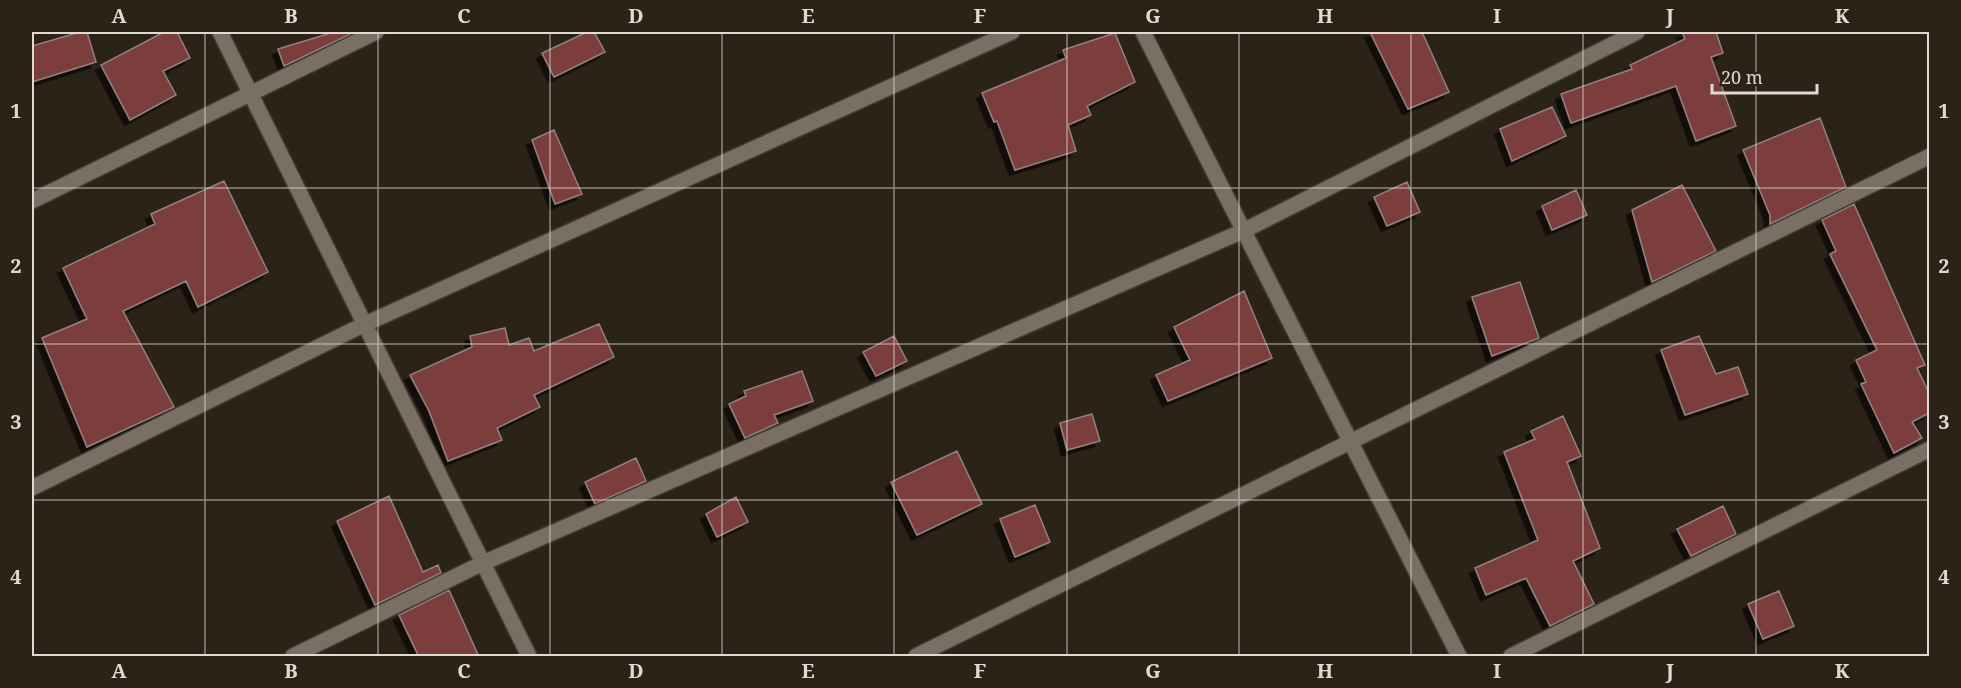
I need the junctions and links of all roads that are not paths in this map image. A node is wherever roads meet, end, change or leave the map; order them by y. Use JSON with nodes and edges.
{"nodes":[{"id":1,"x":220,"y":32,"type":"edge"},
{"id":2,"x":376,"y":32,"type":"edge"},
{"id":3,"x":1012,"y":32,"type":"edge"},
{"id":4,"x":1143,"y":32,"type":"edge"},
{"id":5,"x":1637,"y":32,"type":"edge"},
{"id":6,"x":251,"y":93,"type":"junction"},
{"id":7,"x":1929,"y":156,"type":"edge"},
{"id":8,"x":32,"y":201,"type":"edge"},
{"id":9,"x":1243,"y":231,"type":"junction"},
{"id":10,"x":364,"y":324,"type":"junction"},
{"id":11,"x":1352,"y":441,"type":"junction"},
{"id":12,"x":1929,"y":450,"type":"edge"},
{"id":13,"x":32,"y":488,"type":"edge"},
{"id":14,"x":483,"y":564,"type":"junction"},
{"id":15,"x":293,"y":657,"type":"edge"},
{"id":16,"x":529,"y":657,"type":"edge"},
{"id":17,"x":916,"y":657,"type":"edge"},
{"id":18,"x":1459,"y":657,"type":"edge"},
{"id":19,"x":1511,"y":657,"type":"edge"}],
"edges":[{"from":1,"to":6,"type":"street"},
{"from":2,"to":6,"type":"street"},
{"from":3,"to":10,"type":"street"},
{"from":4,"to":9,"type":"street"},
{"from":5,"to":9,"type":"street"},
{"from":6,"to":8,"type":"street"},
{"from":6,"to":10,"type":"street"},
{"from":7,"to":11,"type":"street"},
{"from":9,"to":11,"type":"street"},
{"from":9,"to":14,"type":"street"},
{"from":10,"to":13,"type":"street"},
{"from":10,"to":14,"type":"street"},
{"from":11,"to":17,"type":"street"},
{"from":11,"to":18,"type":"street"},
{"from":12,"to":19,"type":"street"},
{"from":14,"to":15,"type":"street"},
{"from":14,"to":16,"type":"street"}]}
